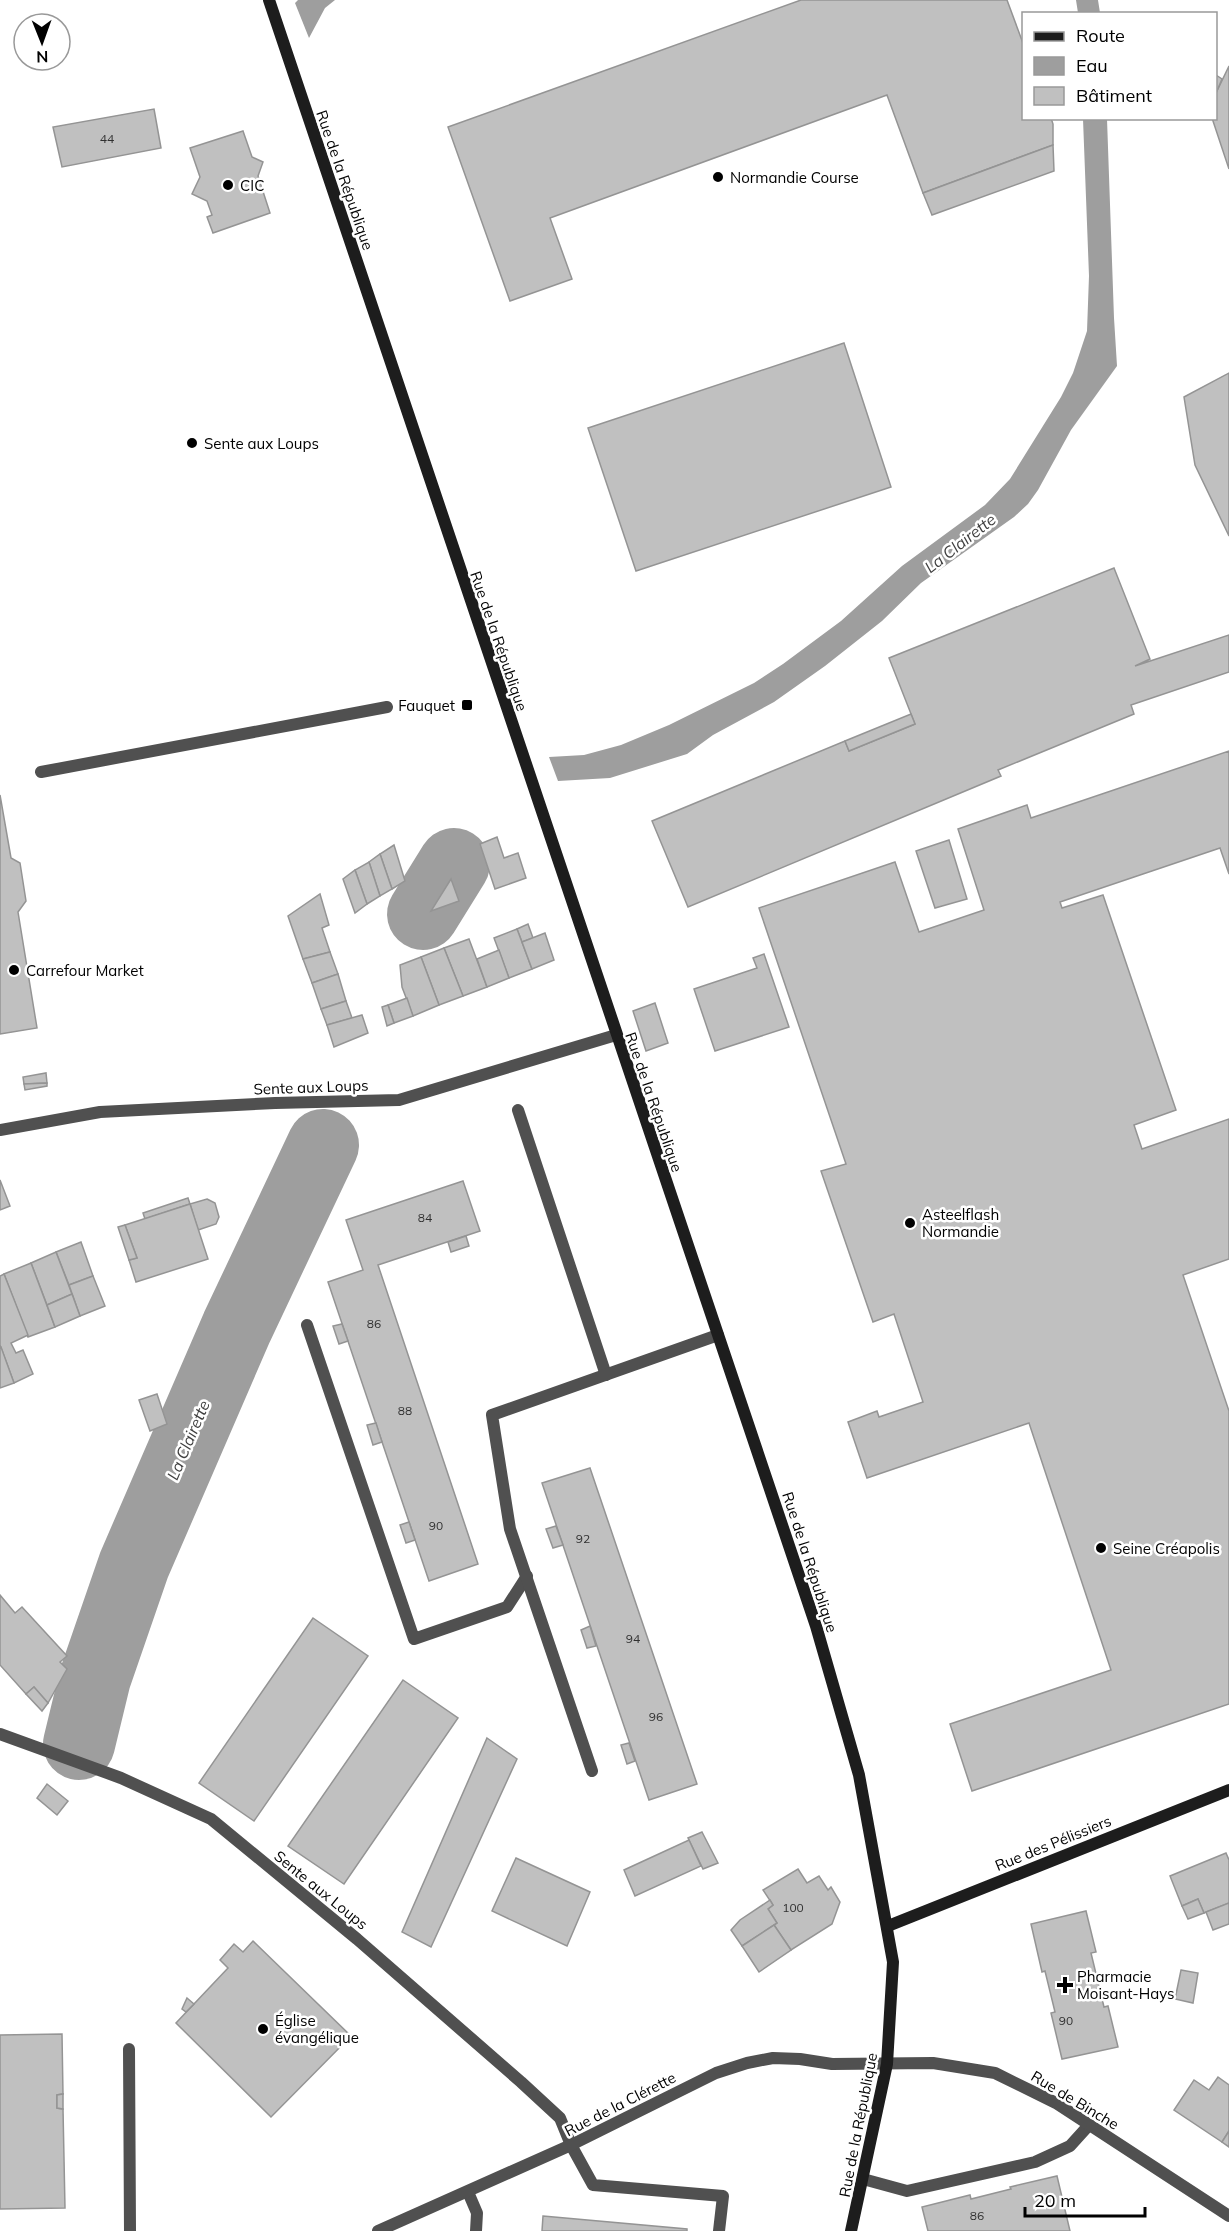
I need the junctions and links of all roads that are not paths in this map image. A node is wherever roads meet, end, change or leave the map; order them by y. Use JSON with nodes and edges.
{"nodes":[{"id":1,"x":269,"y":0,"type":"edge"},
{"id":2,"x":387,"y":707,"type":"dead end"},
{"id":3,"x":41,"y":772,"type":"dead end"},
{"id":4,"x":616,"y":1035,"type":"junction"},
{"id":5,"x":518,"y":1110,"type":"dead end"},
{"id":6,"x":0,"y":1130,"type":"edge"},
{"id":7,"x":307,"y":1325,"type":"dead end"},
{"id":8,"x":718,"y":1335,"type":"junction"},
{"id":9,"x":606,"y":1375,"type":"junction"},
{"id":10,"x":526,"y":1576,"type":"junction"},
{"id":11,"x":0,"y":1734,"type":"edge"},
{"id":12,"x":592,"y":1771,"type":"dead end"},
{"id":13,"x":1229,"y":1790,"type":"edge"},
{"id":14,"x":888,"y":1926,"type":"junction"},
{"id":15,"x":129,"y":2049,"type":"dead end"},
{"id":16,"x":887,"y":2064,"type":"junction"},
{"id":17,"x":1089,"y":2125,"type":"junction"},
{"id":18,"x":571,"y":2145,"type":"junction"},
{"id":19,"x":863,"y":2179,"type":"junction"},
{"id":20,"x":468,"y":2192,"type":"junction"},
{"id":21,"x":1229,"y":2216,"type":"edge"},
{"id":22,"x":130,"y":2231,"type":"edge"},
{"id":23,"x":378,"y":2231,"type":"edge"},
{"id":24,"x":476,"y":2231,"type":"edge"},
{"id":25,"x":719,"y":2231,"type":"edge"},
{"id":26,"x":851,"y":2231,"type":"edge"}],
"edges":[{"from":1,"to":4,"type":"street","name":"Rue de la République"},
{"from":2,"to":3,"type":"street"},
{"from":4,"to":6,"type":"street","name":"Sente aux Loups"},
{"from":4,"to":8,"type":"street","name":"Rue de la République"},
{"from":5,"to":9,"type":"street"},
{"from":7,"to":10,"type":"street"},
{"from":8,"to":9,"type":"street"},
{"from":8,"to":14,"type":"street","name":"Rue de la République"},
{"from":9,"to":10,"type":"street"},
{"from":10,"to":12,"type":"street"},
{"from":11,"to":18,"type":"street","name":"Sente aux Loups"},
{"from":13,"to":14,"type":"street","name":"Rue des Pélissiers"},
{"from":14,"to":16,"type":"street","name":"Rue de la République"},
{"from":15,"to":22,"type":"street"},
{"from":16,"to":17,"type":"street","name":"Rue de Binche"},
{"from":16,"to":18,"type":"street","name":"Rue de la Clérette"},
{"from":16,"to":19,"type":"street","name":"Rue de la République"},
{"from":17,"to":19,"type":"street"},
{"from":17,"to":21,"type":"street","name":"Rue de Binche"},
{"from":18,"to":20,"type":"street","name":"Rue de la Clérette"},
{"from":18,"to":25,"type":"street","name":"Sente aux Loups"},
{"from":19,"to":26,"type":"street","name":"Rue de la République"},
{"from":20,"to":23,"type":"street","name":"Rue de la Clérette"},
{"from":20,"to":24,"type":"street"}]}
